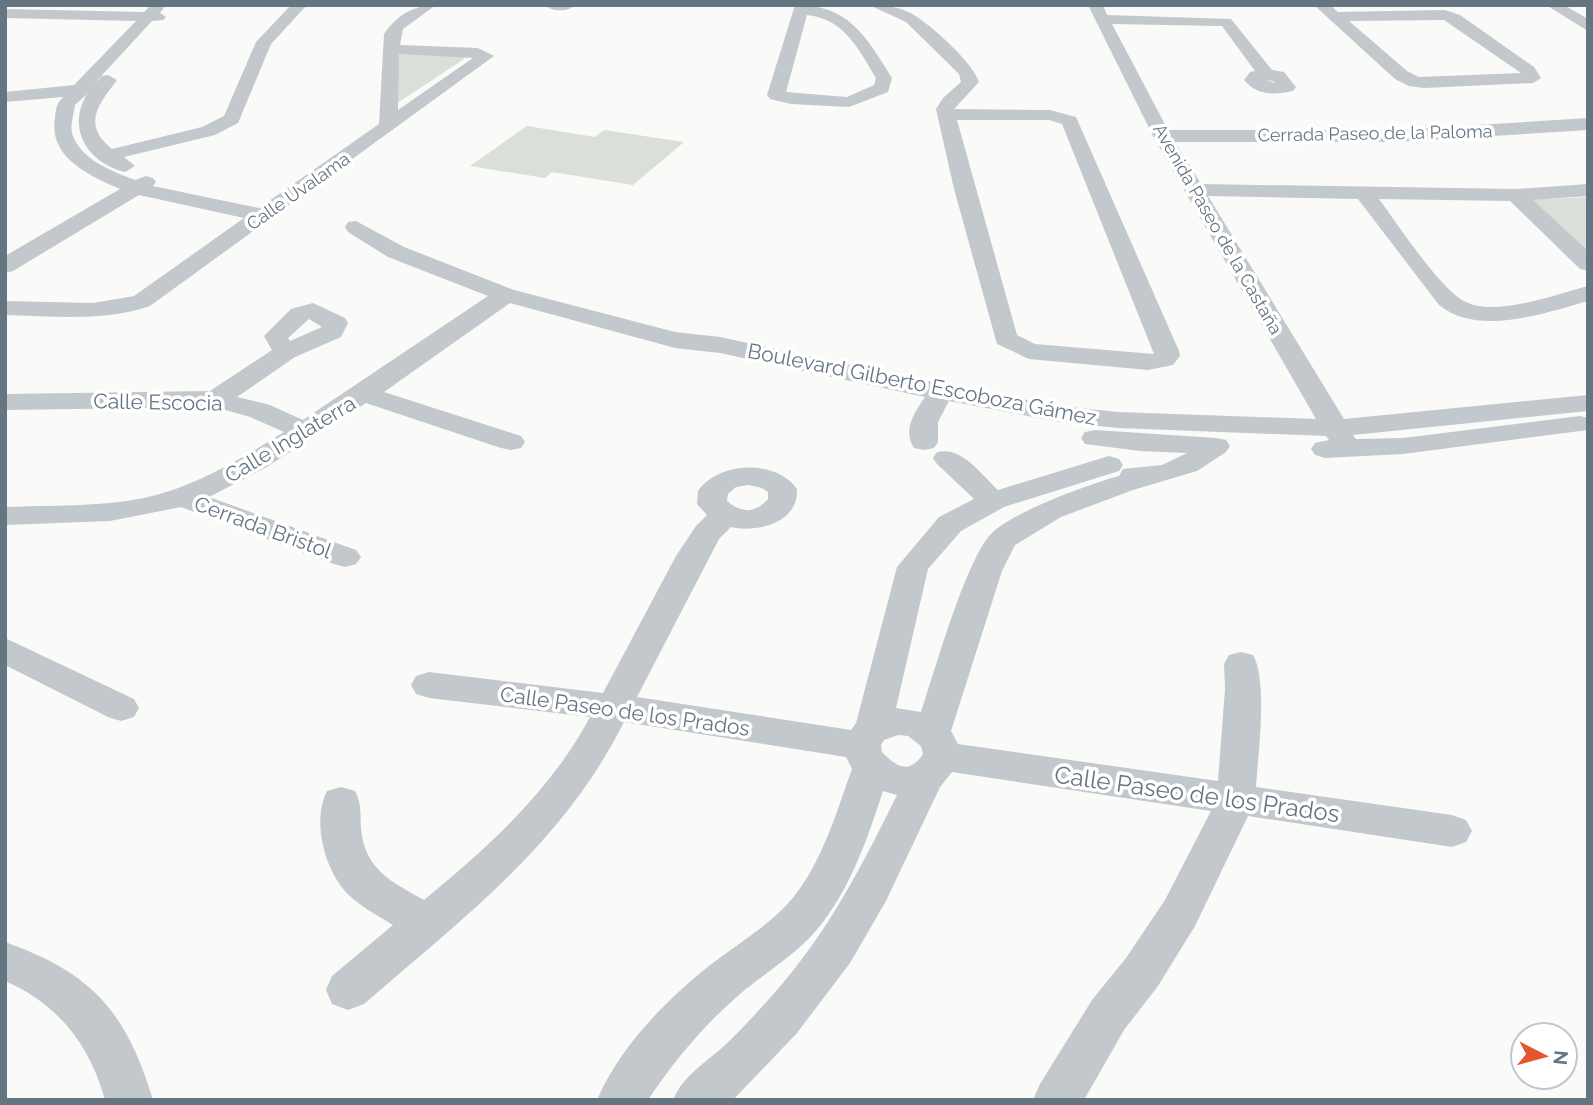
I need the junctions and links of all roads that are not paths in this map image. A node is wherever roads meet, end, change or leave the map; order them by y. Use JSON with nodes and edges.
{"nodes":[{"id":1,"x":300,"y":5,"type":"edge"},
{"id":2,"x":305,"y":5,"type":"edge"},
{"id":3,"x":429,"y":5,"type":"edge"},
{"id":4,"x":552,"y":5,"type":"edge"},
{"id":5,"x":568,"y":5,"type":"edge"},
{"id":6,"x":876,"y":5,"type":"edge"},
{"id":7,"x":1321,"y":5,"type":"edge"},
{"id":8,"x":840,"y":6,"type":"edge"},
{"id":9,"x":807,"y":9,"type":"edge"},
{"id":10,"x":1559,"y":9,"type":"edge"},
{"id":11,"x":162,"y":12,"type":"edge"},
{"id":12,"x":5,"y":13,"type":"edge"},
{"id":13,"x":34,"y":14,"type":"junction"},
{"id":14,"x":1101,"y":16,"type":"edge"},
{"id":15,"x":1335,"y":17,"type":"junction"},
{"id":16,"x":1587,"y":21,"type":"edge"},
{"id":17,"x":15,"y":30,"type":"dead end"},
{"id":18,"x":391,"y":49,"type":"junction"},
{"id":19,"x":1267,"y":75,"type":"dead end"},
{"id":20,"x":100,"y":88,"type":"junction"},
{"id":21,"x":77,"y":90,"type":"junction"},
{"id":22,"x":5,"y":97,"type":"edge"},
{"id":23,"x":947,"y":114,"type":"junction"},
{"id":24,"x":1588,"y":124,"type":"edge"},
{"id":25,"x":388,"y":127,"type":"junction"},
{"id":26,"x":1162,"y":136,"type":"junction"},
{"id":27,"x":109,"y":155,"type":"junction"},
{"id":28,"x":154,"y":178,"type":"junction"},
{"id":29,"x":132,"y":189,"type":"junction"},
{"id":30,"x":1194,"y":190,"type":"junction"},
{"id":31,"x":1588,"y":190,"type":"edge"},
{"id":32,"x":1365,"y":194,"type":"junction"},
{"id":33,"x":1516,"y":195,"type":"junction"},
{"id":34,"x":283,"y":202,"type":"junction"},
{"id":35,"x":264,"y":215,"type":"junction"},
{"id":36,"x":356,"y":227,"type":"dead end"},
{"id":37,"x":1588,"y":264,"type":"edge"},
{"id":38,"x":5,"y":266,"type":"edge"},
{"id":39,"x":1588,"y":293,"type":"edge"},
{"id":40,"x":506,"y":295,"type":"junction"},
{"id":41,"x":5,"y":308,"type":"edge"},
{"id":42,"x":286,"y":352,"type":"dead end"},
{"id":43,"x":363,"y":394,"type":"junction"},
{"id":44,"x":216,"y":399,"type":"junction"},
{"id":45,"x":937,"y":400,"type":"junction"},
{"id":46,"x":5,"y":402,"type":"edge"},
{"id":47,"x":1588,"y":402,"type":"edge"},
{"id":48,"x":1118,"y":420,"type":"junction"},
{"id":49,"x":1588,"y":423,"type":"edge"},
{"id":50,"x":305,"y":431,"type":"junction"},
{"id":51,"x":1342,"y":439,"type":"junction"},
{"id":52,"x":511,"y":442,"type":"dead end"},
{"id":53,"x":1216,"y":446,"type":"junction"},
{"id":54,"x":1102,"y":451,"type":"junction"},
{"id":55,"x":1153,"y":477,"type":"junction"},
{"id":56,"x":182,"y":496,"type":"junction"},
{"id":57,"x":1008,"y":496,"type":"junction"},
{"id":58,"x":1051,"y":511,"type":"junction"},
{"id":59,"x":724,"y":515,"type":"dead end"},
{"id":60,"x":6,"y":517,"type":"edge"},
{"id":61,"x":958,"y":519,"type":"junction"},
{"id":62,"x":1003,"y":539,"type":"junction"},
{"id":63,"x":345,"y":557,"type":"dead end"},
{"id":64,"x":5,"y":650,"type":"edge"},
{"id":65,"x":1241,"y":664,"type":"dead end"},
{"id":66,"x":429,"y":685,"type":"dead end"},
{"id":67,"x":614,"y":707,"type":"junction"},
{"id":68,"x":121,"y":708,"type":"dead end"},
{"id":69,"x":869,"y":748,"type":"junction"},
{"id":70,"x":933,"y":755,"type":"junction"},
{"id":71,"x":1236,"y":800,"type":"junction"},
{"id":72,"x":341,"y":802,"type":"dead end"},
{"id":73,"x":1452,"y":831,"type":"dead end"},
{"id":74,"x":428,"y":924,"type":"junction"},
{"id":75,"x":5,"y":961,"type":"edge"},
{"id":76,"x":348,"y":990,"type":"dead end"},
{"id":77,"x":129,"y":1100,"type":"edge"},
{"id":78,"x":621,"y":1100,"type":"edge"},
{"id":79,"x":697,"y":1100,"type":"edge"},
{"id":80,"x":1057,"y":1100,"type":"edge"}],
"edges":[{"from":1,"to":2,"type":"street"},
{"from":1,"to":27,"type":"street"},
{"from":3,"to":18,"type":"street"},
{"from":4,"to":5,"type":"street"},
{"from":6,"to":23,"type":"street"},
{"from":7,"to":15,"type":"street"},
{"from":8,"to":9,"type":"street"},
{"from":9,"to":9,"type":"street"},
{"from":10,"to":16,"type":"street"},
{"from":11,"to":13,"type":"street"},
{"from":11,"to":20,"type":"street"},
{"from":11,"to":21,"type":"street"},
{"from":12,"to":13,"type":"street"},
{"from":13,"to":17,"type":"street"},
{"from":14,"to":19,"type":"street"},
{"from":14,"to":26,"type":"street","name":"Avenida Paseo de la Castaña"},
{"from":15,"to":15,"type":"street"},
{"from":18,"to":25,"type":"street"},
{"from":18,"to":25,"type":"street","name":"Calle Uvalama"},
{"from":20,"to":21,"type":"street"},
{"from":20,"to":27,"type":"street"},
{"from":21,"to":22,"type":"street"},
{"from":21,"to":29,"type":"street"},
{"from":23,"to":23,"type":"street"},
{"from":24,"to":26,"type":"street","name":"Cerrada Paseo de la Paloma"},
{"from":25,"to":34,"type":"street","name":"Calle Uvalama"},
{"from":26,"to":30,"type":"street","name":"Avenida Paseo de la Castaña"},
{"from":27,"to":28,"type":"street"},
{"from":28,"to":29,"type":"street"},
{"from":28,"to":34,"type":"street"},
{"from":29,"to":35,"type":"street"},
{"from":29,"to":38,"type":"street"},
{"from":30,"to":32,"type":"street"},
{"from":30,"to":51,"type":"street","name":"Avenida Paseo de la Castaña"},
{"from":31,"to":33,"type":"street"},
{"from":32,"to":33,"type":"street"},
{"from":32,"to":39,"type":"street"},
{"from":33,"to":37,"type":"street"},
{"from":34,"to":35,"type":"street","name":"Calle Uvalama"},
{"from":35,"to":41,"type":"street","name":"Calle Uvalama"},
{"from":36,"to":40,"type":"street","name":"Boulevard Gilberto Escoboza Gámez"},
{"from":40,"to":43,"type":"street","name":"Calle Inglaterra"},
{"from":40,"to":45,"type":"street","name":"Boulevard Gilberto Escoboza Gámez"},
{"from":42,"to":44,"type":"street"},
{"from":43,"to":50,"type":"street","name":"Calle Inglaterra"},
{"from":43,"to":52,"type":"street"},
{"from":44,"to":46,"type":"street","name":"Calle Escocia"},
{"from":44,"to":50,"type":"street","name":"Calle Escocia"},
{"from":45,"to":48,"type":"street","name":"Boulevard Gilberto Escoboza Gámez"},
{"from":45,"to":54,"type":"street","name":"Boulevard Gilberto Escoboza Gámez"},
{"from":45,"to":57,"type":"street"},
{"from":47,"to":51,"type":"street","name":"Boulevard Gilberto Escoboza Gámez"},
{"from":48,"to":51,"type":"street","name":"Boulevard Gilberto Escoboza Gámez"},
{"from":48,"to":54,"type":"street"},
{"from":49,"to":51,"type":"street","name":"Boulevard Gilberto Escoboza Gámez"},
{"from":50,"to":56,"type":"street","name":"Calle Inglaterra"},
{"from":51,"to":53,"type":"street","name":"Boulevard Gilberto Escoboza Gámez"},
{"from":53,"to":54,"type":"street","name":"Boulevard Gilberto Escoboza Gámez"},
{"from":53,"to":55,"type":"street"},
{"from":54,"to":55,"type":"street"},
{"from":54,"to":57,"type":"street"},
{"from":55,"to":58,"type":"street"},
{"from":56,"to":60,"type":"street","name":"Calle Inglaterra"},
{"from":56,"to":63,"type":"street","name":"Cerrada Bristol"},
{"from":57,"to":58,"type":"street"},
{"from":57,"to":61,"type":"street"},
{"from":58,"to":62,"type":"street"},
{"from":59,"to":67,"type":"street"},
{"from":61,"to":62,"type":"street"},
{"from":61,"to":69,"type":"street"},
{"from":62,"to":70,"type":"street"},
{"from":64,"to":68,"type":"street"},
{"from":65,"to":71,"type":"street"},
{"from":66,"to":67,"type":"street","name":"Calle Paseo de los Prados"},
{"from":67,"to":69,"type":"street","name":"Calle Paseo de los Prados"},
{"from":67,"to":74,"type":"street"},
{"from":69,"to":70,"type":"street"},
{"from":69,"to":70,"type":"street"},
{"from":69,"to":78,"type":"street"},
{"from":70,"to":71,"type":"street","name":"Calle Paseo de los Prados"},
{"from":70,"to":79,"type":"street"},
{"from":71,"to":73,"type":"street","name":"Calle Paseo de los Prados"},
{"from":71,"to":80,"type":"street"},
{"from":72,"to":74,"type":"street"},
{"from":74,"to":76,"type":"street"},
{"from":75,"to":77,"type":"street"}]}
